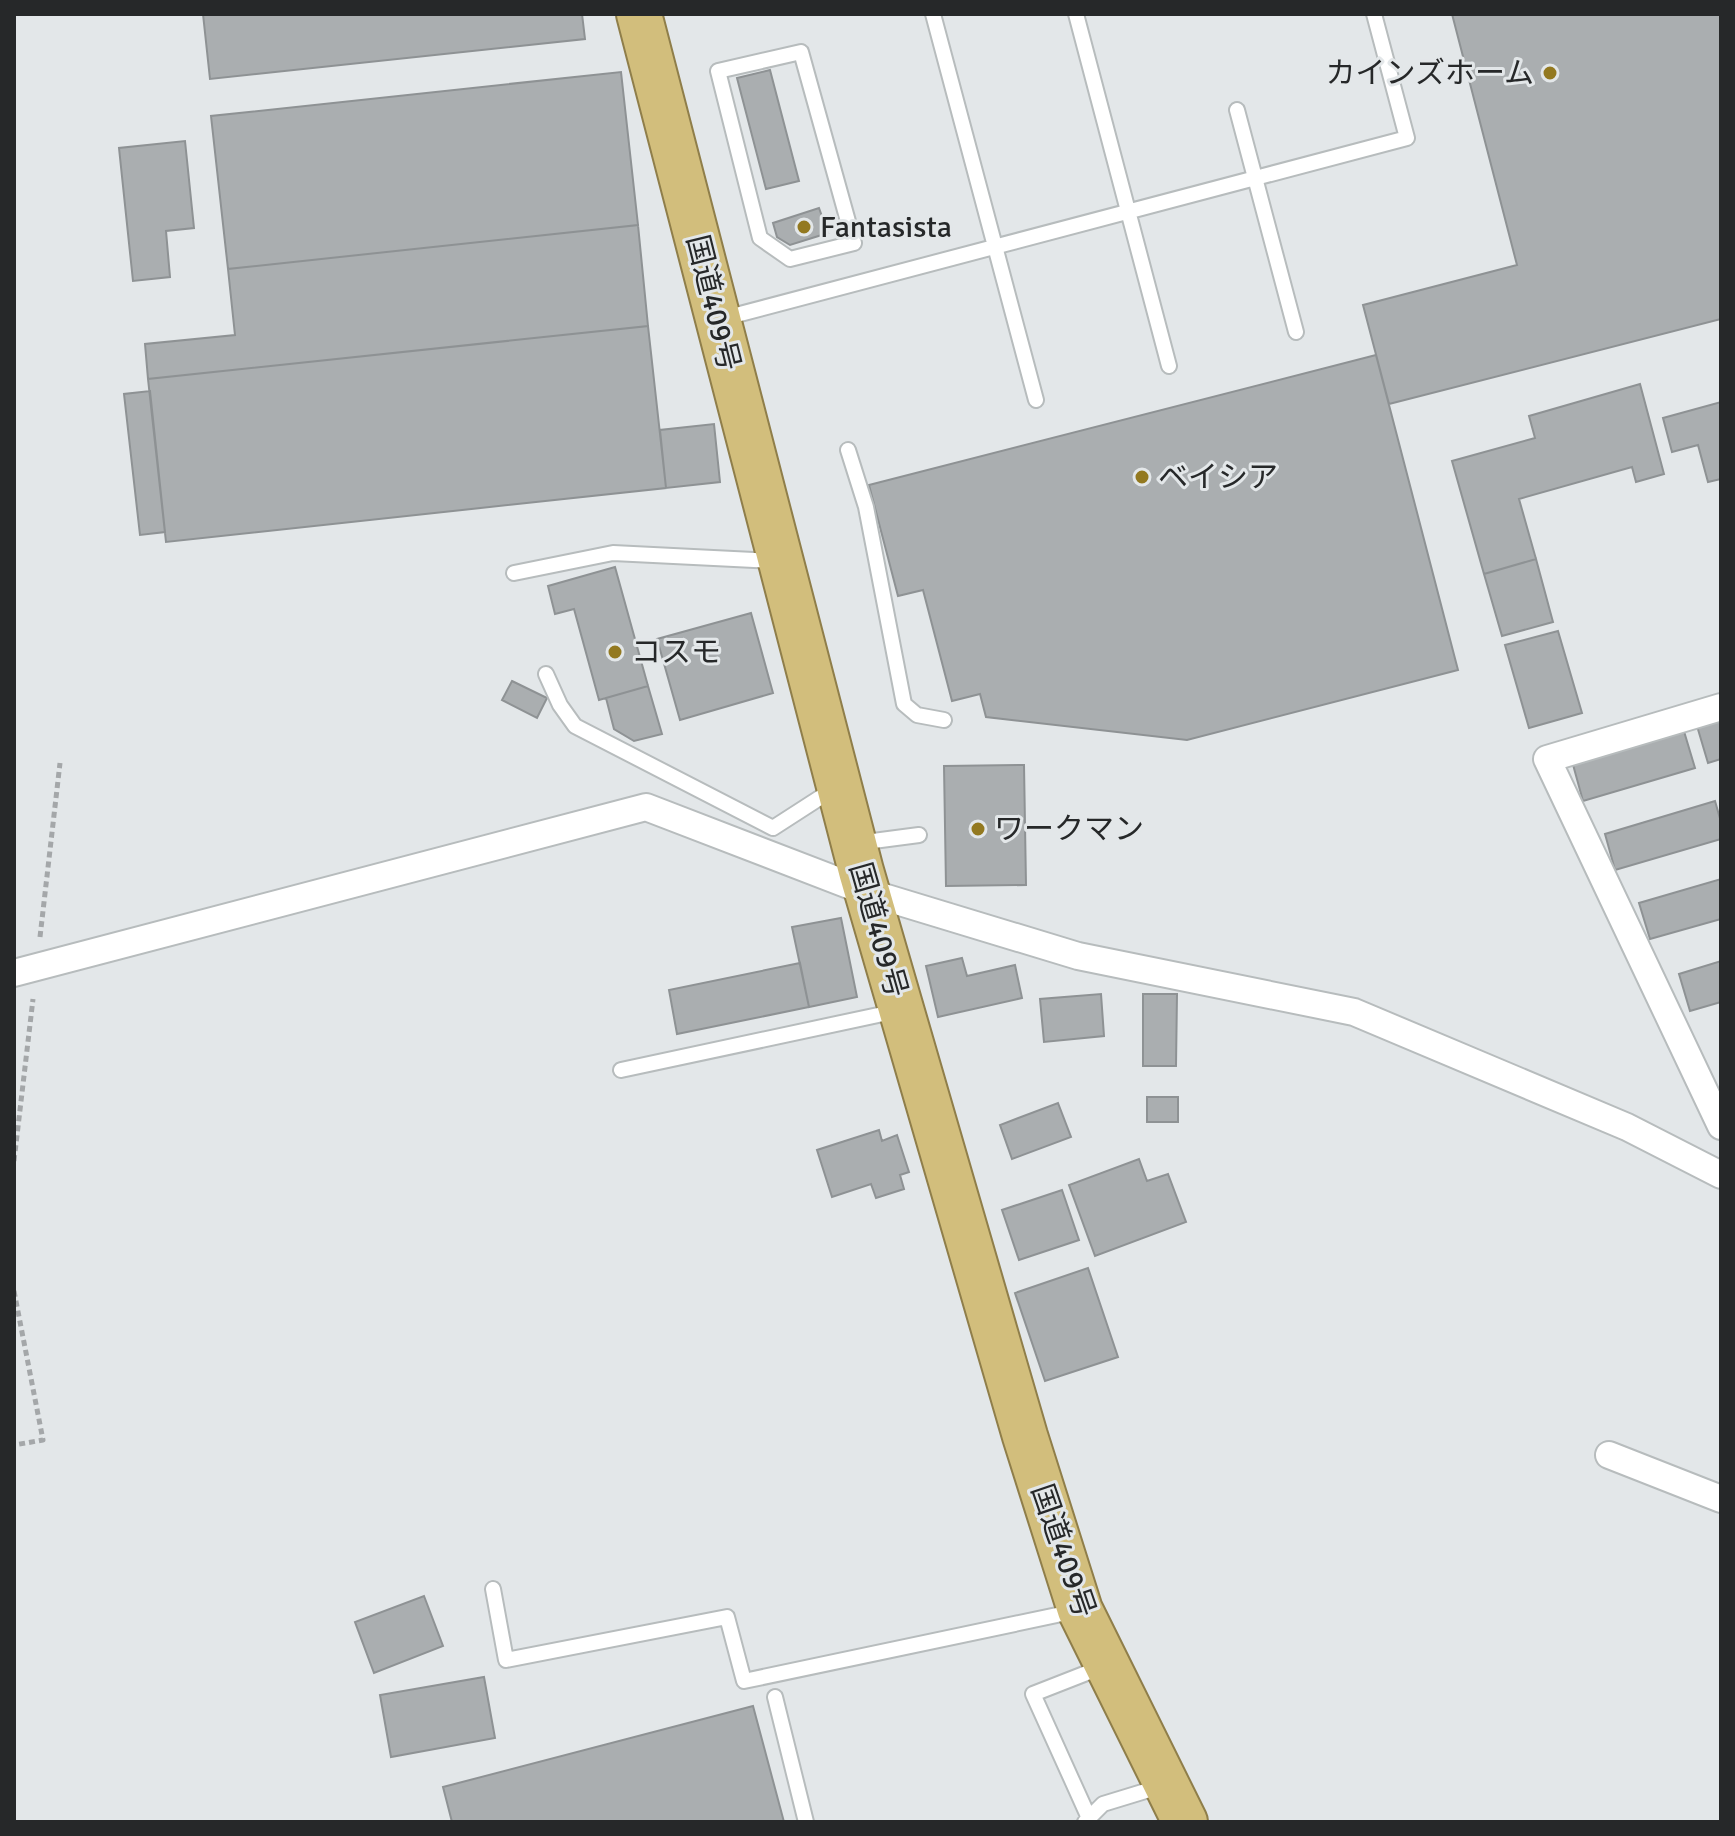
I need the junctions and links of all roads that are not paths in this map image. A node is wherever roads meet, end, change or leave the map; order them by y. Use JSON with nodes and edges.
{"nodes":[{"id":1,"x":639,"y":14,"type":"edge"},
{"id":2,"x":933,"y":14,"type":"edge"},
{"id":3,"x":1076,"y":14,"type":"edge"},
{"id":4,"x":1374,"y":14,"type":"edge"},
{"id":5,"x":1237,"y":110,"type":"dead end"},
{"id":6,"x":1256,"y":179,"type":"junction"},
{"id":7,"x":1128,"y":212,"type":"junction"},
{"id":8,"x":845,"y":213,"type":"joint"},
{"id":9,"x":995,"y":247,"type":"junction"},
{"id":10,"x":717,"y":320,"type":"junction"},
{"id":11,"x":1296,"y":332,"type":"dead end"},
{"id":12,"x":1169,"y":366,"type":"dead end"},
{"id":13,"x":1036,"y":400,"type":"dead end"},
{"id":14,"x":848,"y":450,"type":"dead end"},
{"id":15,"x":780,"y":561,"type":"junction"},
{"id":16,"x":514,"y":573,"type":"dead end"},
{"id":17,"x":546,"y":674,"type":"dead end"},
{"id":18,"x":1721,"y":707,"type":"edge"},
{"id":19,"x":944,"y":720,"type":"dead end"},
{"id":20,"x":838,"y":785,"type":"junction"},
{"id":21,"x":919,"y":835,"type":"dead end"},
{"id":22,"x":854,"y":843,"type":"junction"},
{"id":23,"x":867,"y":892,"type":"junction"},
{"id":24,"x":14,"y":973,"type":"edge"},
{"id":25,"x":901,"y":1010,"type":"junction"},
{"id":26,"x":621,"y":1070,"type":"dead end"},
{"id":27,"x":1721,"y":1126,"type":"edge"},
{"id":28,"x":1721,"y":1175,"type":"edge"},
{"id":29,"x":1609,"y":1455,"type":"dead end"},
{"id":30,"x":1721,"y":1499,"type":"edge"},
{"id":31,"x":493,"y":1589,"type":"dead end"},
{"id":32,"x":1080,"y":1610,"type":"junction"},
{"id":33,"x":1106,"y":1665,"type":"junction"},
{"id":34,"x":775,"y":1697,"type":"dead end"},
{"id":35,"x":1176,"y":1803,"type":"edge"},
{"id":36,"x":1086,"y":1820,"type":"edge"},
{"id":37,"x":806,"y":1822,"type":"edge"}],
"edges":[{"from":1,"to":10,"type":"highway","name":"国道409号"},
{"from":2,"to":9,"type":"lane"},
{"from":3,"to":7,"type":"lane"},
{"from":4,"to":6,"type":"lane"},
{"from":5,"to":6,"type":"lane"},
{"from":6,"to":7,"type":"lane"},
{"from":6,"to":11,"type":"lane"},
{"from":7,"to":9,"type":"lane"},
{"from":7,"to":12,"type":"lane"},
{"from":8,"to":8,"type":"lane"},
{"from":9,"to":10,"type":"lane"},
{"from":9,"to":13,"type":"lane"},
{"from":10,"to":15,"type":"highway","name":"国道409号"},
{"from":14,"to":19,"type":"lane"},
{"from":15,"to":16,"type":"lane"},
{"from":15,"to":20,"type":"highway","name":"国道409号"},
{"from":17,"to":20,"type":"lane"},
{"from":18,"to":27,"type":"street"},
{"from":20,"to":22,"type":"highway","name":"国道409号"},
{"from":21,"to":22,"type":"lane"},
{"from":22,"to":23,"type":"highway","name":"国道409号"},
{"from":23,"to":24,"type":"street"},
{"from":23,"to":25,"type":"highway","name":"国道409号"},
{"from":23,"to":28,"type":"street"},
{"from":25,"to":26,"type":"lane"},
{"from":25,"to":32,"type":"highway","name":"国道409号"},
{"from":29,"to":30,"type":"street"},
{"from":31,"to":32,"type":"lane"},
{"from":32,"to":33,"type":"highway","name":"国道409号"},
{"from":33,"to":35,"type":"highway","name":"国道409号"},
{"from":33,"to":36,"type":"lane"},
{"from":34,"to":37,"type":"lane"},
{"from":35,"to":36,"type":"lane"}]}
